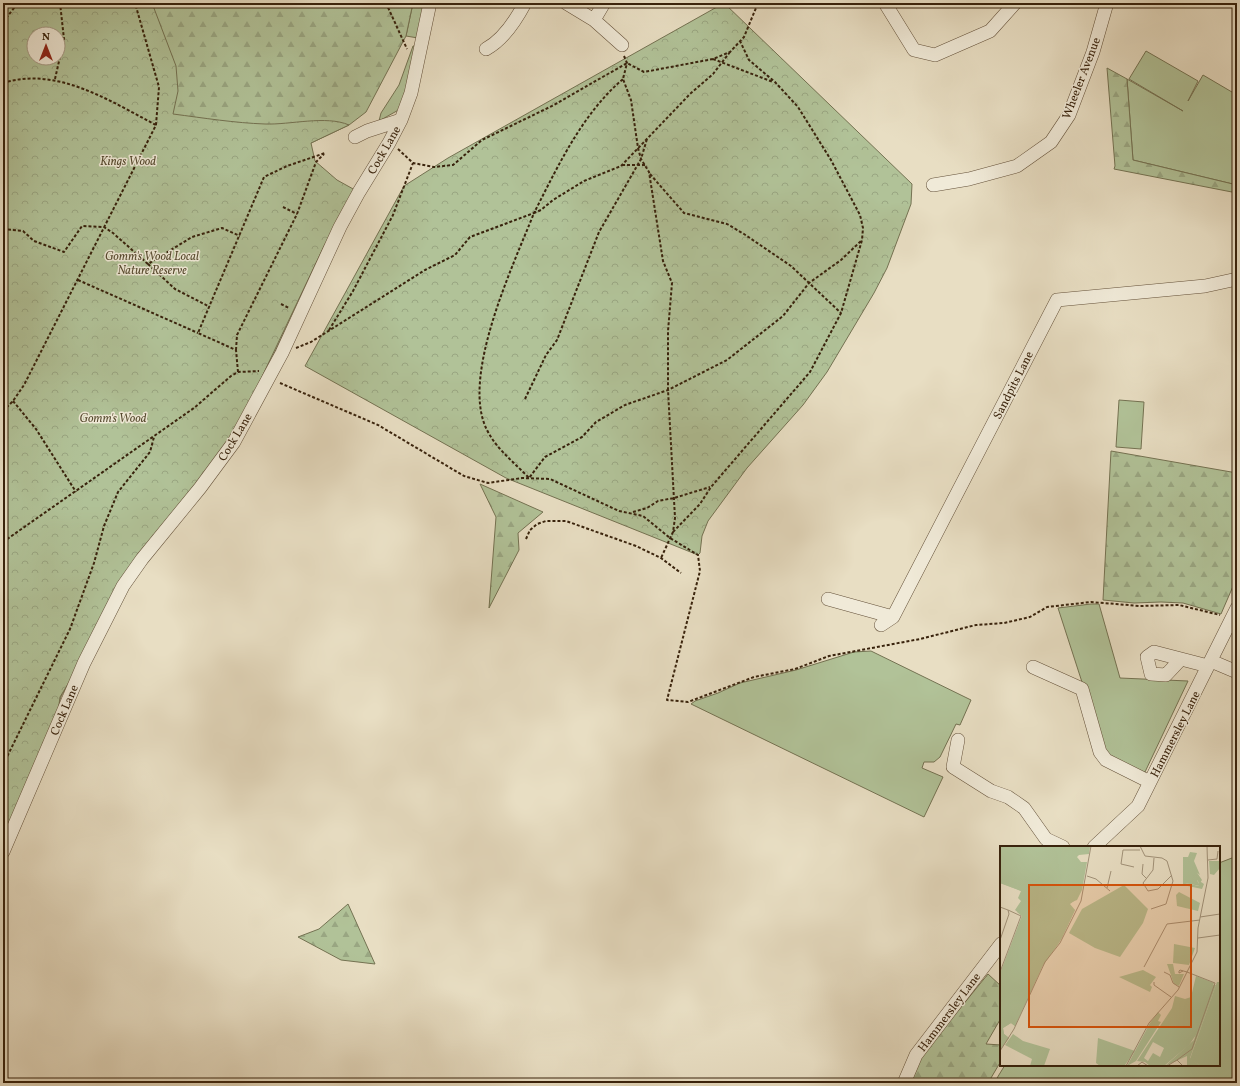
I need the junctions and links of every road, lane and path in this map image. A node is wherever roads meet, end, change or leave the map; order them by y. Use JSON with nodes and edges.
{"nodes":[{"id":1,"x":18,"y":3,"type":"edge"},
{"id":2,"x":60,"y":3,"type":"edge"},
{"id":3,"x":135,"y":3,"type":"edge"},
{"id":4,"x":386,"y":3,"type":"edge"},
{"id":5,"x":430,"y":3,"type":"edge"},
{"id":6,"x":525,"y":3,"type":"edge"},
{"id":7,"x":566,"y":3,"type":"edge"},
{"id":8,"x":604,"y":3,"type":"edge"},
{"id":9,"x":758,"y":3,"type":"edge"},
{"id":10,"x":885,"y":3,"type":"edge"},
{"id":11,"x":1015,"y":3,"type":"edge"},
{"id":12,"x":1107,"y":3,"type":"edge"},
{"id":13,"x":594,"y":20,"type":"junction"},
{"id":14,"x":3,"y":22,"type":"edge"},
{"id":15,"x":740,"y":41,"type":"junction"},
{"id":16,"x":622,"y":45,"type":"dead end"},
{"id":17,"x":486,"y":50,"type":"dead end"},
{"id":18,"x":730,"y":52,"type":"junction"},
{"id":19,"x":712,"y":59,"type":"junction"},
{"id":20,"x":627,"y":63,"type":"junction"},
{"id":21,"x":722,"y":63,"type":"junction"},
{"id":22,"x":417,"y":68,"type":"junction"},
{"id":23,"x":54,"y":79,"type":"junction"},
{"id":24,"x":623,"y":79,"type":"junction"},
{"id":25,"x":775,"y":82,"type":"junction"},
{"id":26,"x":3,"y":83,"type":"edge"},
{"id":27,"x":401,"y":120,"type":"junction"},
{"id":28,"x":156,"y":125,"type":"junction"},
{"id":29,"x":354,"y":137,"type":"dead end"},
{"id":30,"x":647,"y":138,"type":"junction"},
{"id":31,"x":389,"y":143,"type":"junction"},
{"id":32,"x":638,"y":148,"type":"junction"},
{"id":33,"x":641,"y":159,"type":"junction"},
{"id":34,"x":414,"y":163,"type":"junction"},
{"id":35,"x":638,"y":165,"type":"junction"},
{"id":36,"x":645,"y":165,"type":"junction"},
{"id":37,"x":621,"y":166,"type":"junction"},
{"id":38,"x":649,"y":172,"type":"junction"},
{"id":39,"x":933,"y":185,"type":"dead end"},
{"id":40,"x":283,"y":207,"type":"dead end"},
{"id":41,"x":534,"y":213,"type":"junction"},
{"id":42,"x":298,"y":214,"type":"junction"},
{"id":43,"x":104,"y":227,"type":"junction"},
{"id":44,"x":3,"y":229,"type":"edge"},
{"id":45,"x":240,"y":236,"type":"junction"},
{"id":46,"x":862,"y":240,"type":"junction"},
{"id":47,"x":148,"y":264,"type":"junction"},
{"id":48,"x":1237,"y":279,"type":"edge"},
{"id":49,"x":78,"y":280,"type":"junction"},
{"id":50,"x":809,"y":283,"type":"junction"},
{"id":51,"x":210,"y":307,"type":"junction"},
{"id":52,"x":841,"y":313,"type":"junction"},
{"id":53,"x":329,"y":331,"type":"junction"},
{"id":54,"x":198,"y":333,"type":"junction"},
{"id":55,"x":236,"y":350,"type":"junction"},
{"id":56,"x":282,"y":353,"type":"junction"},
{"id":57,"x":259,"y":371,"type":"dead end"},
{"id":58,"x":238,"y":372,"type":"junction"},
{"id":59,"x":274,"y":380,"type":"dead end"},
{"id":60,"x":668,"y":390,"type":"junction"},
{"id":61,"x":525,"y":399,"type":"dead end"},
{"id":62,"x":13,"y":402,"type":"junction"},
{"id":63,"x":3,"y":411,"type":"edge"},
{"id":64,"x":155,"y":436,"type":"junction"},
{"id":65,"x":522,"y":478,"type":"dead end"},
{"id":66,"x":711,"y":487,"type":"junction"},
{"id":67,"x":76,"y":492,"type":"junction"},
{"id":68,"x":674,"y":498,"type":"junction"},
{"id":69,"x":632,"y":513,"type":"dead end"},
{"id":70,"x":673,"y":532,"type":"junction"},
{"id":71,"x":526,"y":539,"type":"dead end"},
{"id":72,"x":3,"y":542,"type":"edge"},
{"id":73,"x":661,"y":558,"type":"junction"},
{"id":74,"x":681,"y":573,"type":"dead end"},
{"id":75,"x":828,"y":600,"type":"dead end"},
{"id":76,"x":1237,"y":608,"type":"edge"},
{"id":77,"x":893,"y":617,"type":"junction"},
{"id":78,"x":881,"y":625,"type":"dead end"},
{"id":79,"x":1181,"y":659,"type":"dead end"},
{"id":80,"x":1210,"y":664,"type":"junction"},
{"id":81,"x":1033,"y":667,"type":"dead end"},
{"id":82,"x":1237,"y":672,"type":"edge"},
{"id":83,"x":958,"y":740,"type":"dead end"},
{"id":84,"x":3,"y":765,"type":"edge"},
{"id":85,"x":1150,"y":782,"type":"junction"},
{"id":86,"x":1061,"y":846,"type":"edge"},
{"id":87,"x":1095,"y":846,"type":"edge"},
{"id":88,"x":3,"y":852,"type":"edge"},
{"id":89,"x":1000,"y":945,"type":"edge"},
{"id":90,"x":904,"y":1083,"type":"edge"}],
"edges":[{"from":1,"to":14,"type":"path"},
{"from":2,"to":23,"type":"path"},
{"from":3,"to":28,"type":"path"},
{"from":4,"to":22,"type":"path"},
{"from":5,"to":22,"type":"street","name":"Cock Lane"},
{"from":6,"to":17,"type":"street"},
{"from":7,"to":13,"type":"street"},
{"from":8,"to":13,"type":"street"},
{"from":9,"to":15,"type":"path"},
{"from":10,"to":11,"type":"street"},
{"from":12,"to":39,"type":"street","name":"Wheeler Avenue"},
{"from":13,"to":16,"type":"street"},
{"from":15,"to":18,"type":"path"},
{"from":15,"to":25,"type":"path"},
{"from":18,"to":19,"type":"path"},
{"from":18,"to":21,"type":"path"},
{"from":19,"to":20,"type":"path"},
{"from":19,"to":21,"type":"path"},
{"from":20,"to":24,"type":"path"},
{"from":20,"to":34,"type":"path"},
{"from":21,"to":25,"type":"path"},
{"from":21,"to":30,"type":"path"},
{"from":22,"to":27,"type":"street","name":"Cock Lane"},
{"from":23,"to":26,"type":"path"},
{"from":23,"to":28,"type":"path"},
{"from":24,"to":32,"type":"path"},
{"from":24,"to":41,"type":"path"},
{"from":25,"to":46,"type":"path"},
{"from":27,"to":29,"type":"street"},
{"from":27,"to":31,"type":"street","name":"Cock Lane"},
{"from":28,"to":43,"type":"path"},
{"from":30,"to":32,"type":"path"},
{"from":30,"to":33,"type":"path"},
{"from":31,"to":34,"type":"path"},
{"from":31,"to":56,"type":"street","name":"Cock Lane"},
{"from":32,"to":33,"type":"path"},
{"from":32,"to":37,"type":"path"},
{"from":33,"to":35,"type":"path"},
{"from":33,"to":36,"type":"path"},
{"from":34,"to":53,"type":"path"},
{"from":35,"to":36,"type":"path"},
{"from":35,"to":37,"type":"path"},
{"from":35,"to":61,"type":"path"},
{"from":36,"to":38,"type":"path"},
{"from":37,"to":41,"type":"path"},
{"from":38,"to":50,"type":"path"},
{"from":38,"to":60,"type":"path"},
{"from":40,"to":42,"type":"path"},
{"from":41,"to":53,"type":"path"},
{"from":41,"to":60,"type":"path"},
{"from":42,"to":45,"type":"path"},
{"from":42,"to":55,"type":"path"},
{"from":43,"to":44,"type":"path"},
{"from":43,"to":47,"type":"path"},
{"from":43,"to":49,"type":"path"},
{"from":45,"to":47,"type":"path"},
{"from":45,"to":51,"type":"path"},
{"from":46,"to":50,"type":"path"},
{"from":46,"to":52,"type":"path"},
{"from":47,"to":51,"type":"path"},
{"from":48,"to":77,"type":"street","name":"Sandpits Lane"},
{"from":49,"to":54,"type":"path"},
{"from":49,"to":62,"type":"path"},
{"from":50,"to":52,"type":"path"},
{"from":50,"to":60,"type":"path"},
{"from":51,"to":54,"type":"path"},
{"from":52,"to":66,"type":"path"},
{"from":53,"to":56,"type":"path"},
{"from":54,"to":55,"type":"path"},
{"from":55,"to":58,"type":"path"},
{"from":56,"to":88,"type":"street","name":"Cock Lane"},
{"from":57,"to":58,"type":"path"},
{"from":58,"to":64,"type":"path"},
{"from":59,"to":65,"type":"path"},
{"from":60,"to":68,"type":"path"},
{"from":62,"to":63,"type":"path"},
{"from":62,"to":67,"type":"path"},
{"from":64,"to":67,"type":"path"},
{"from":64,"to":84,"type":"path"},
{"from":66,"to":68,"type":"path"},
{"from":66,"to":70,"type":"path"},
{"from":67,"to":72,"type":"path"},
{"from":68,"to":69,"type":"path"},
{"from":68,"to":70,"type":"path"},
{"from":70,"to":73,"type":"path"},
{"from":71,"to":73,"type":"path"},
{"from":73,"to":74,"type":"path"},
{"from":75,"to":77,"type":"street"},
{"from":76,"to":80,"type":"street","name":"Hammersley Lane"},
{"from":77,"to":78,"type":"street","name":"Sandpits Lane"},
{"from":79,"to":80,"type":"street"},
{"from":80,"to":82,"type":"street"},
{"from":80,"to":85,"type":"street","name":"Hammersley Lane"},
{"from":81,"to":85,"type":"street"},
{"from":83,"to":86,"type":"street"},
{"from":85,"to":87,"type":"street","name":"Hammersley Lane"},
{"from":89,"to":90,"type":"street","name":"Hammersley Lane"}]}
